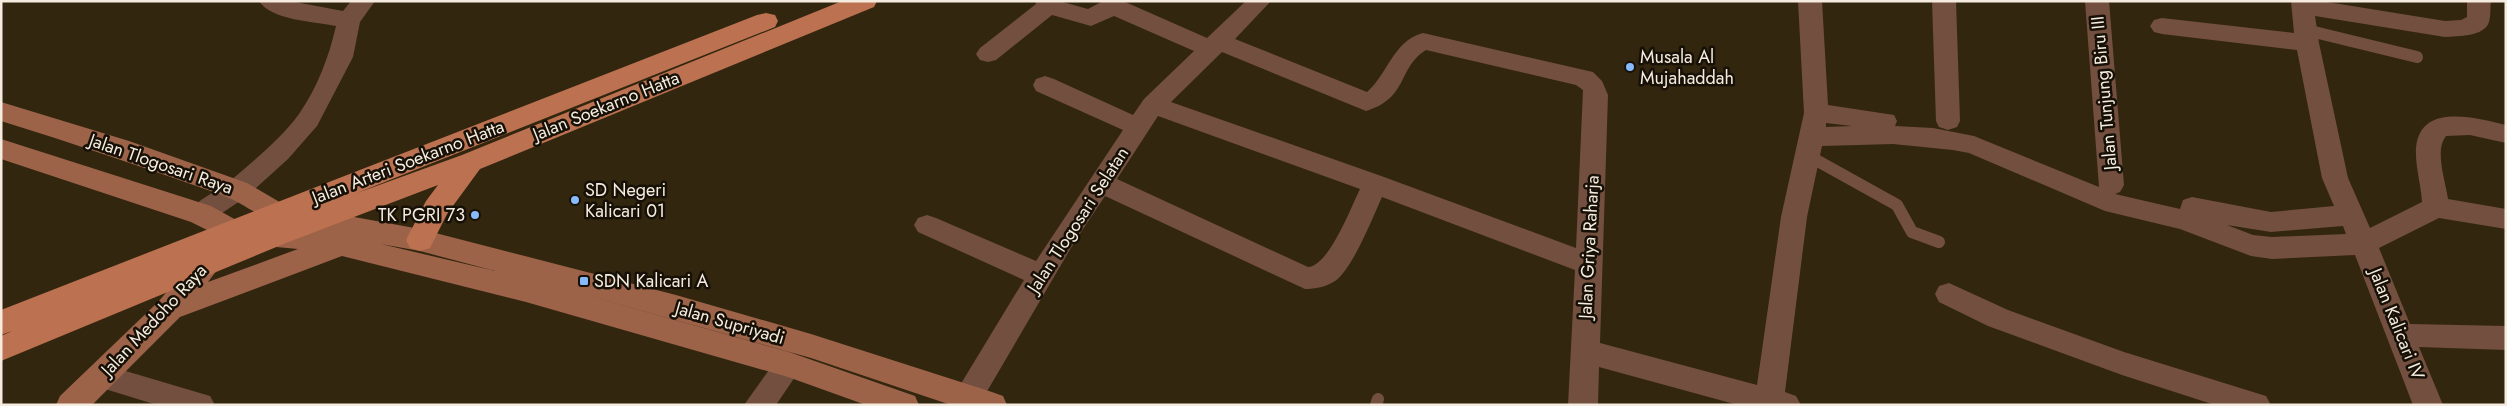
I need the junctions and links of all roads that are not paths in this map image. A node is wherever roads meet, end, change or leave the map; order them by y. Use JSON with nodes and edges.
{"nodes":[{"id":1,"x":270,"y":1,"type":"edge"},
{"id":2,"x":364,"y":1,"type":"edge"},
{"id":3,"x":816,"y":1,"type":"edge"},
{"id":4,"x":865,"y":1,"type":"edge"},
{"id":5,"x":1260,"y":1,"type":"edge"},
{"id":6,"x":1810,"y":1,"type":"edge"},
{"id":7,"x":1944,"y":1,"type":"edge"},
{"id":8,"x":2097,"y":1,"type":"edge"},
{"id":9,"x":2479,"y":1,"type":"edge"},
{"id":10,"x":2302,"y":3,"type":"edge"},
{"id":11,"x":1047,"y":4,"type":"edge"},
{"id":12,"x":349,"y":20,"type":"junction"},
{"id":13,"x":2162,"y":26,"type":"dead end"},
{"id":14,"x":2306,"y":37,"type":"junction"},
{"id":15,"x":1214,"y":45,"type":"junction"},
{"id":16,"x":988,"y":54,"type":"dead end"},
{"id":17,"x":2417,"y":57,"type":"dead end"},
{"id":18,"x":1046,"y":85,"type":"dead end"},
{"id":19,"x":1153,"y":105,"type":"junction"},
{"id":20,"x":1,"y":112,"type":"edge"},
{"id":21,"x":1948,"y":121,"type":"junction"},
{"id":22,"x":1138,"y":127,"type":"junction"},
{"id":23,"x":2506,"y":134,"type":"edge"},
{"id":24,"x":1811,"y":135,"type":"junction"},
{"id":25,"x":1,"y":149,"type":"edge"},
{"id":26,"x":471,"y":162,"type":"junction"},
{"id":27,"x":1101,"y":183,"type":"junction"},
{"id":28,"x":1375,"y":184,"type":"junction"},
{"id":29,"x":2111,"y":185,"type":"junction"},
{"id":30,"x":237,"y":190,"type":"junction"},
{"id":31,"x":2436,"y":207,"type":"junction"},
{"id":32,"x":201,"y":214,"type":"junction"},
{"id":33,"x":2350,"y":215,"type":"junction"},
{"id":34,"x":2506,"y":219,"type":"edge"},
{"id":35,"x":319,"y":220,"type":"junction"},
{"id":36,"x":276,"y":224,"type":"junction"},
{"id":37,"x":927,"y":225,"type":"dead end"},
{"id":38,"x":233,"y":232,"type":"junction"},
{"id":39,"x":420,"y":240,"type":"junction"},
{"id":40,"x":1939,"y":242,"type":"dead end"},
{"id":41,"x":2364,"y":244,"type":"junction"},
{"id":42,"x":341,"y":245,"type":"junction"},
{"id":43,"x":1588,"y":264,"type":"junction"},
{"id":44,"x":205,"y":265,"type":"junction"},
{"id":45,"x":1041,"y":275,"type":"junction"},
{"id":46,"x":533,"y":281,"type":"junction"},
{"id":47,"x":1949,"y":294,"type":"dead end"},
{"id":48,"x":169,"y":309,"type":"junction"},
{"id":49,"x":1,"y":323,"type":"edge"},
{"id":50,"x":2401,"y":335,"type":"junction"},
{"id":51,"x":2506,"y":338,"type":"edge"},
{"id":52,"x":1,"y":349,"type":"edge"},
{"id":53,"x":1584,"y":351,"type":"junction"},
{"id":54,"x":789,"y":365,"type":"junction"},
{"id":55,"x":102,"y":376,"type":"junction"},
{"id":56,"x":974,"y":402,"type":"edge"},
{"id":57,"x":1778,"y":403,"type":"edge"},
{"id":58,"x":71,"y":405,"type":"edge"},
{"id":59,"x":200,"y":405,"type":"edge"},
{"id":60,"x":759,"y":405,"type":"edge"},
{"id":61,"x":904,"y":405,"type":"edge"},
{"id":62,"x":1583,"y":405,"type":"edge"},
{"id":63,"x":2256,"y":405,"type":"edge"},
{"id":64,"x":2428,"y":405,"type":"edge"}],
"edges":[{"from":1,"to":12,"type":"street"},
{"from":2,"to":12,"type":"street"},
{"from":3,"to":36,"type":"main road","name":"Jalan Arteri Soekarno Hatta"},
{"from":4,"to":26,"type":"main road","name":"Jalan Soekarno Hatta"},
{"from":5,"to":15,"type":"street","name":"Jalan Tlogosari Selatan"},
{"from":6,"to":24,"type":"street"},
{"from":7,"to":21,"type":"street"},
{"from":8,"to":29,"type":"street","name":"Jalan Tunjung Biru III"},
{"from":9,"to":10,"type":"street"},
{"from":10,"to":14,"type":"street","name":"Jalan Kalicari IV"},
{"from":11,"to":15,"type":"street"},
{"from":11,"to":16,"type":"street"},
{"from":12,"to":30,"type":"street"},
{"from":13,"to":14,"type":"street"},
{"from":14,"to":17,"type":"lane"},
{"from":14,"to":33,"type":"street","name":"Jalan Kalicari IV"},
{"from":15,"to":19,"type":"street","name":"Jalan Tlogosari Selatan"},
{"from":15,"to":43,"type":"street","name":"Jalan Griya Raharja"},
{"from":18,"to":22,"type":"street"},
{"from":19,"to":22,"type":"street","name":"Jalan Tlogosari Selatan"},
{"from":19,"to":28,"type":"street"},
{"from":20,"to":30,"type":"street","name":"Jalan Tlogosari Raya"},
{"from":21,"to":24,"type":"street"},
{"from":21,"to":29,"type":"street"},
{"from":22,"to":27,"type":"street","name":"Jalan Tlogosari Selatan"},
{"from":23,"to":31,"type":"street"},
{"from":24,"to":40,"type":"lane"},
{"from":24,"to":41,"type":"street"},
{"from":24,"to":57,"type":"street"},
{"from":25,"to":32,"type":"street","name":"Jalan Tlogosari Raya"},
{"from":26,"to":35,"type":"main road","name":"Jalan Soekarno Hatta"},
{"from":26,"to":39,"type":"main road"},
{"from":27,"to":28,"type":"street"},
{"from":27,"to":45,"type":"street","name":"Jalan Tlogosari Selatan"},
{"from":28,"to":43,"type":"street"},
{"from":29,"to":33,"type":"street"},
{"from":30,"to":32,"type":"street"},
{"from":30,"to":36,"type":"street","name":"Jalan Tlogosari Raya"},
{"from":31,"to":34,"type":"street"},
{"from":31,"to":41,"type":"street"},
{"from":32,"to":38,"type":"street","name":"Jalan Tlogosari Raya"},
{"from":33,"to":41,"type":"street","name":"Jalan Kalicari IV"},
{"from":35,"to":36,"type":"main road","name":"Jalan Arteri Soekarno Hatta"},
{"from":35,"to":39,"type":"street","name":"Jalan Supriyadi"},
{"from":36,"to":38,"type":"main road","name":"Jalan Arteri Soekarno Hatta"},
{"from":36,"to":42,"type":"street","name":"Jalan Supriyadi"},
{"from":36,"to":44,"type":"main road","name":"Jalan Arteri Soekarno Hatta"},
{"from":37,"to":45,"type":"street"},
{"from":38,"to":44,"type":"street","name":"Jalan Medoho Raya"},
{"from":38,"to":49,"type":"main road","name":"Jalan Arteri Soekarno Hatta"},
{"from":39,"to":46,"type":"street","name":"Jalan Supriyadi"},
{"from":41,"to":50,"type":"street","name":"Jalan Kalicari IV"},
{"from":42,"to":46,"type":"street","name":"Jalan Supriyadi"},
{"from":42,"to":48,"type":"street"},
{"from":43,"to":53,"type":"street","name":"Jalan Griya Raharja"},
{"from":44,"to":48,"type":"street","name":"Jalan Medoho Raya"},
{"from":44,"to":52,"type":"main road","name":"Jalan Arteri Soekarno Hatta"},
{"from":45,"to":56,"type":"street","name":"Jalan Tlogosari Selatan"},
{"from":46,"to":54,"type":"street","name":"Jalan Supriyadi"},
{"from":46,"to":56,"type":"street","name":"Jalan Supriyadi"},
{"from":47,"to":63,"type":"street"},
{"from":48,"to":55,"type":"street","name":"Jalan Medoho Raya"},
{"from":50,"to":51,"type":"street"},
{"from":50,"to":64,"type":"street","name":"Jalan Kalicari IV"},
{"from":53,"to":57,"type":"street"},
{"from":53,"to":62,"type":"street","name":"Jalan Griya Raharja"},
{"from":54,"to":60,"type":"street"},
{"from":54,"to":61,"type":"street","name":"Jalan Supriyadi"},
{"from":55,"to":58,"type":"street","name":"Jalan Medoho Raya"},
{"from":55,"to":59,"type":"street"}]}
